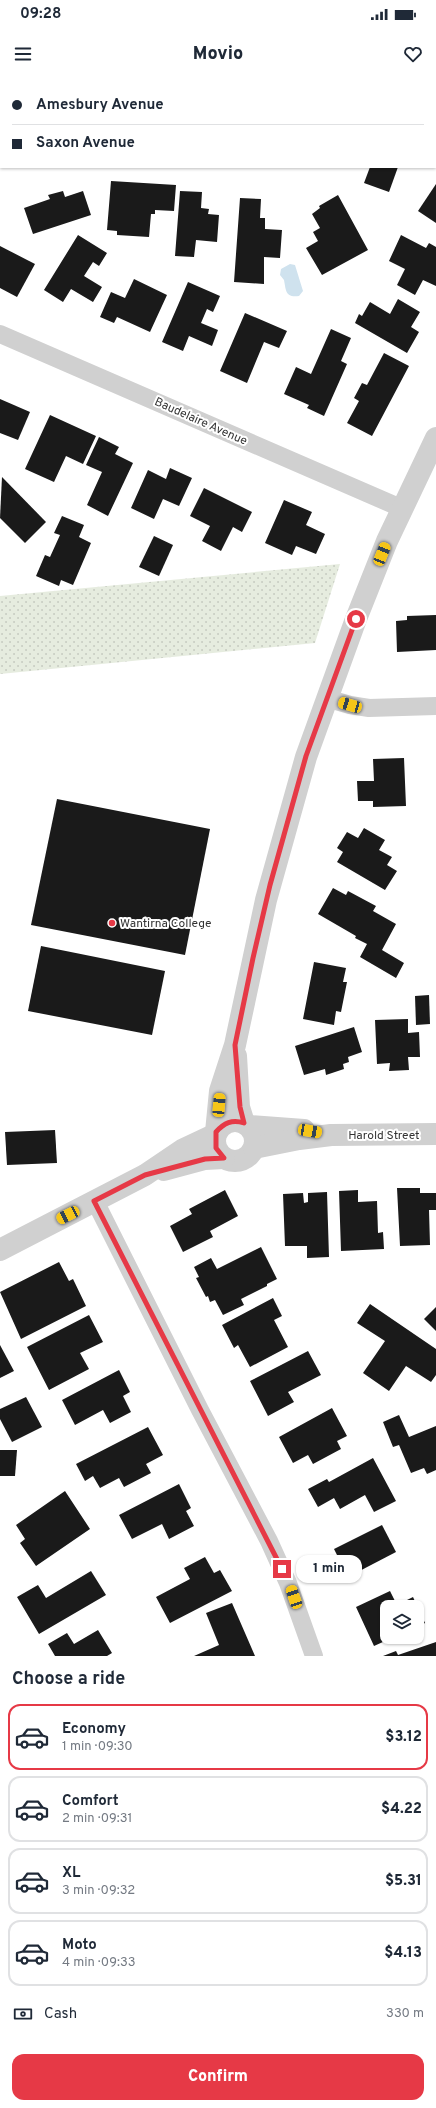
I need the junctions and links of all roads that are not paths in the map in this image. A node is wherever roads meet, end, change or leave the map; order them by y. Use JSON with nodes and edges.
{"nodes":[{"id":1,"x":0,"y":334,"type":"edge"},
{"id":2,"x":436,"y":438,"type":"edge"},
{"id":3,"x":401,"y":508,"type":"junction"},
{"id":4,"x":326,"y":698,"type":"junction"},
{"id":5,"x":436,"y":706,"type":"edge"},
{"id":6,"x":235,"y":1045,"type":"junction"},
{"id":7,"x":246,"y":1125,"type":"junction"},
{"id":8,"x":216,"y":1133,"type":"junction"},
{"id":9,"x":436,"y":1134,"type":"edge"},
{"id":10,"x":331,"y":1135,"type":"junction"},
{"id":11,"x":254,"y":1148,"type":"junction"},
{"id":12,"x":224,"y":1158,"type":"junction"},
{"id":13,"x":145,"y":1175,"type":"junction"},
{"id":14,"x":94,"y":1201,"type":"junction"},
{"id":15,"x":0,"y":1250,"type":"edge"},
{"id":16,"x":314,"y":1656,"type":"edge"}],
"edges":[{"from":1,"to":3,"type":"street","name":"Baudelaire Avenue"},
{"from":2,"to":3,"type":"street"},
{"from":3,"to":4,"type":"street"},
{"from":4,"to":5,"type":"street"},
{"from":4,"to":6,"type":"street"},
{"from":6,"to":7,"type":"street"},
{"from":6,"to":8,"type":"street"},
{"from":7,"to":8,"type":"street"},
{"from":7,"to":10,"type":"street","name":"Harold Street"},
{"from":7,"to":11,"type":"street"},
{"from":8,"to":12,"type":"street"},
{"from":8,"to":13,"type":"street"},
{"from":9,"to":10,"type":"street","name":"Harold Street"},
{"from":10,"to":11,"type":"street","name":"Harold Street"},
{"from":11,"to":12,"type":"street"},
{"from":12,"to":13,"type":"street"},
{"from":13,"to":14,"type":"street"},
{"from":14,"to":15,"type":"street"},
{"from":14,"to":16,"type":"street"}]}
